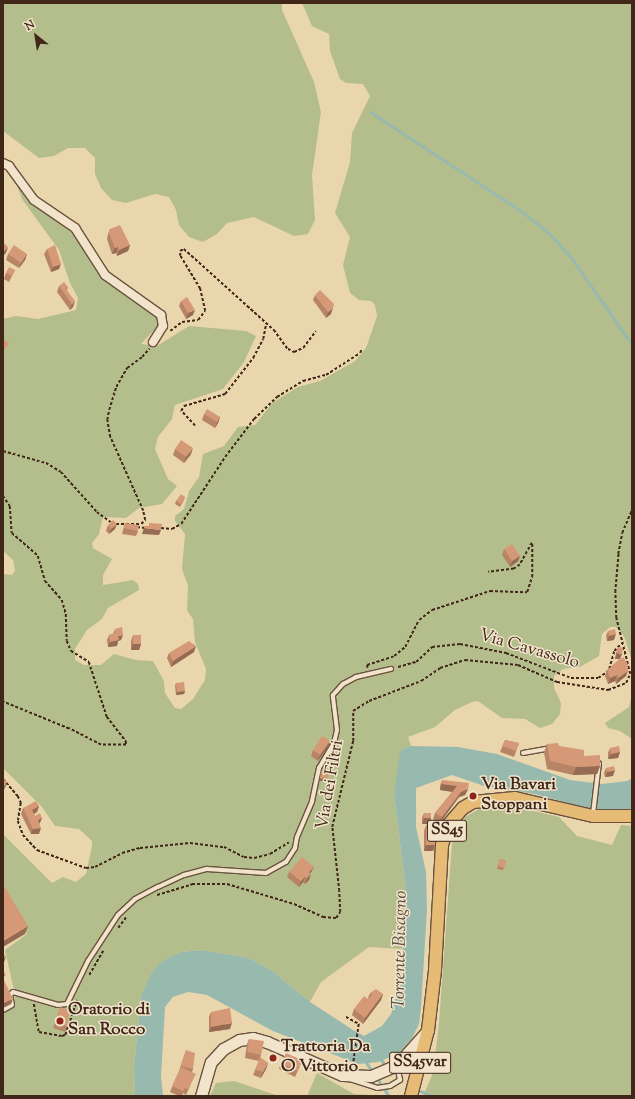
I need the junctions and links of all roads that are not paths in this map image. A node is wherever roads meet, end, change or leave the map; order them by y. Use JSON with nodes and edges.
{"nodes":[{"id":1,"x":3,"y":163,"type":"edge"},
{"id":2,"x":153,"y":342,"type":"road end"},
{"id":3,"x":391,"y":669,"type":"road end"},
{"id":4,"x":558,"y":749,"type":"edge"},
{"id":5,"x":523,"y":752,"type":"dead end"},
{"id":6,"x":596,"y":760,"type":"edge"},
{"id":7,"x":593,"y":813,"type":"junction"},
{"id":8,"x":632,"y":816,"type":"edge"},
{"id":9,"x":3,"y":1010,"type":"edge"},
{"id":10,"x":428,"y":1030,"type":"junction"},
{"id":11,"x":200,"y":1096,"type":"edge"},
{"id":12,"x":411,"y":1096,"type":"edge"}],
"edges":[{"from":1,"to":2,"type":"street"},
{"from":3,"to":9,"type":"lane"},
{"from":4,"to":5,"type":"lane"},
{"from":6,"to":7,"type":"lane"},
{"from":7,"to":8,"type":"main road","number":"SS45"},
{"from":7,"to":10,"type":"main road","number":"SS45"},
{"from":10,"to":11,"type":"street"},
{"from":10,"to":12,"type":"main road","number":"SS45var"}]}
